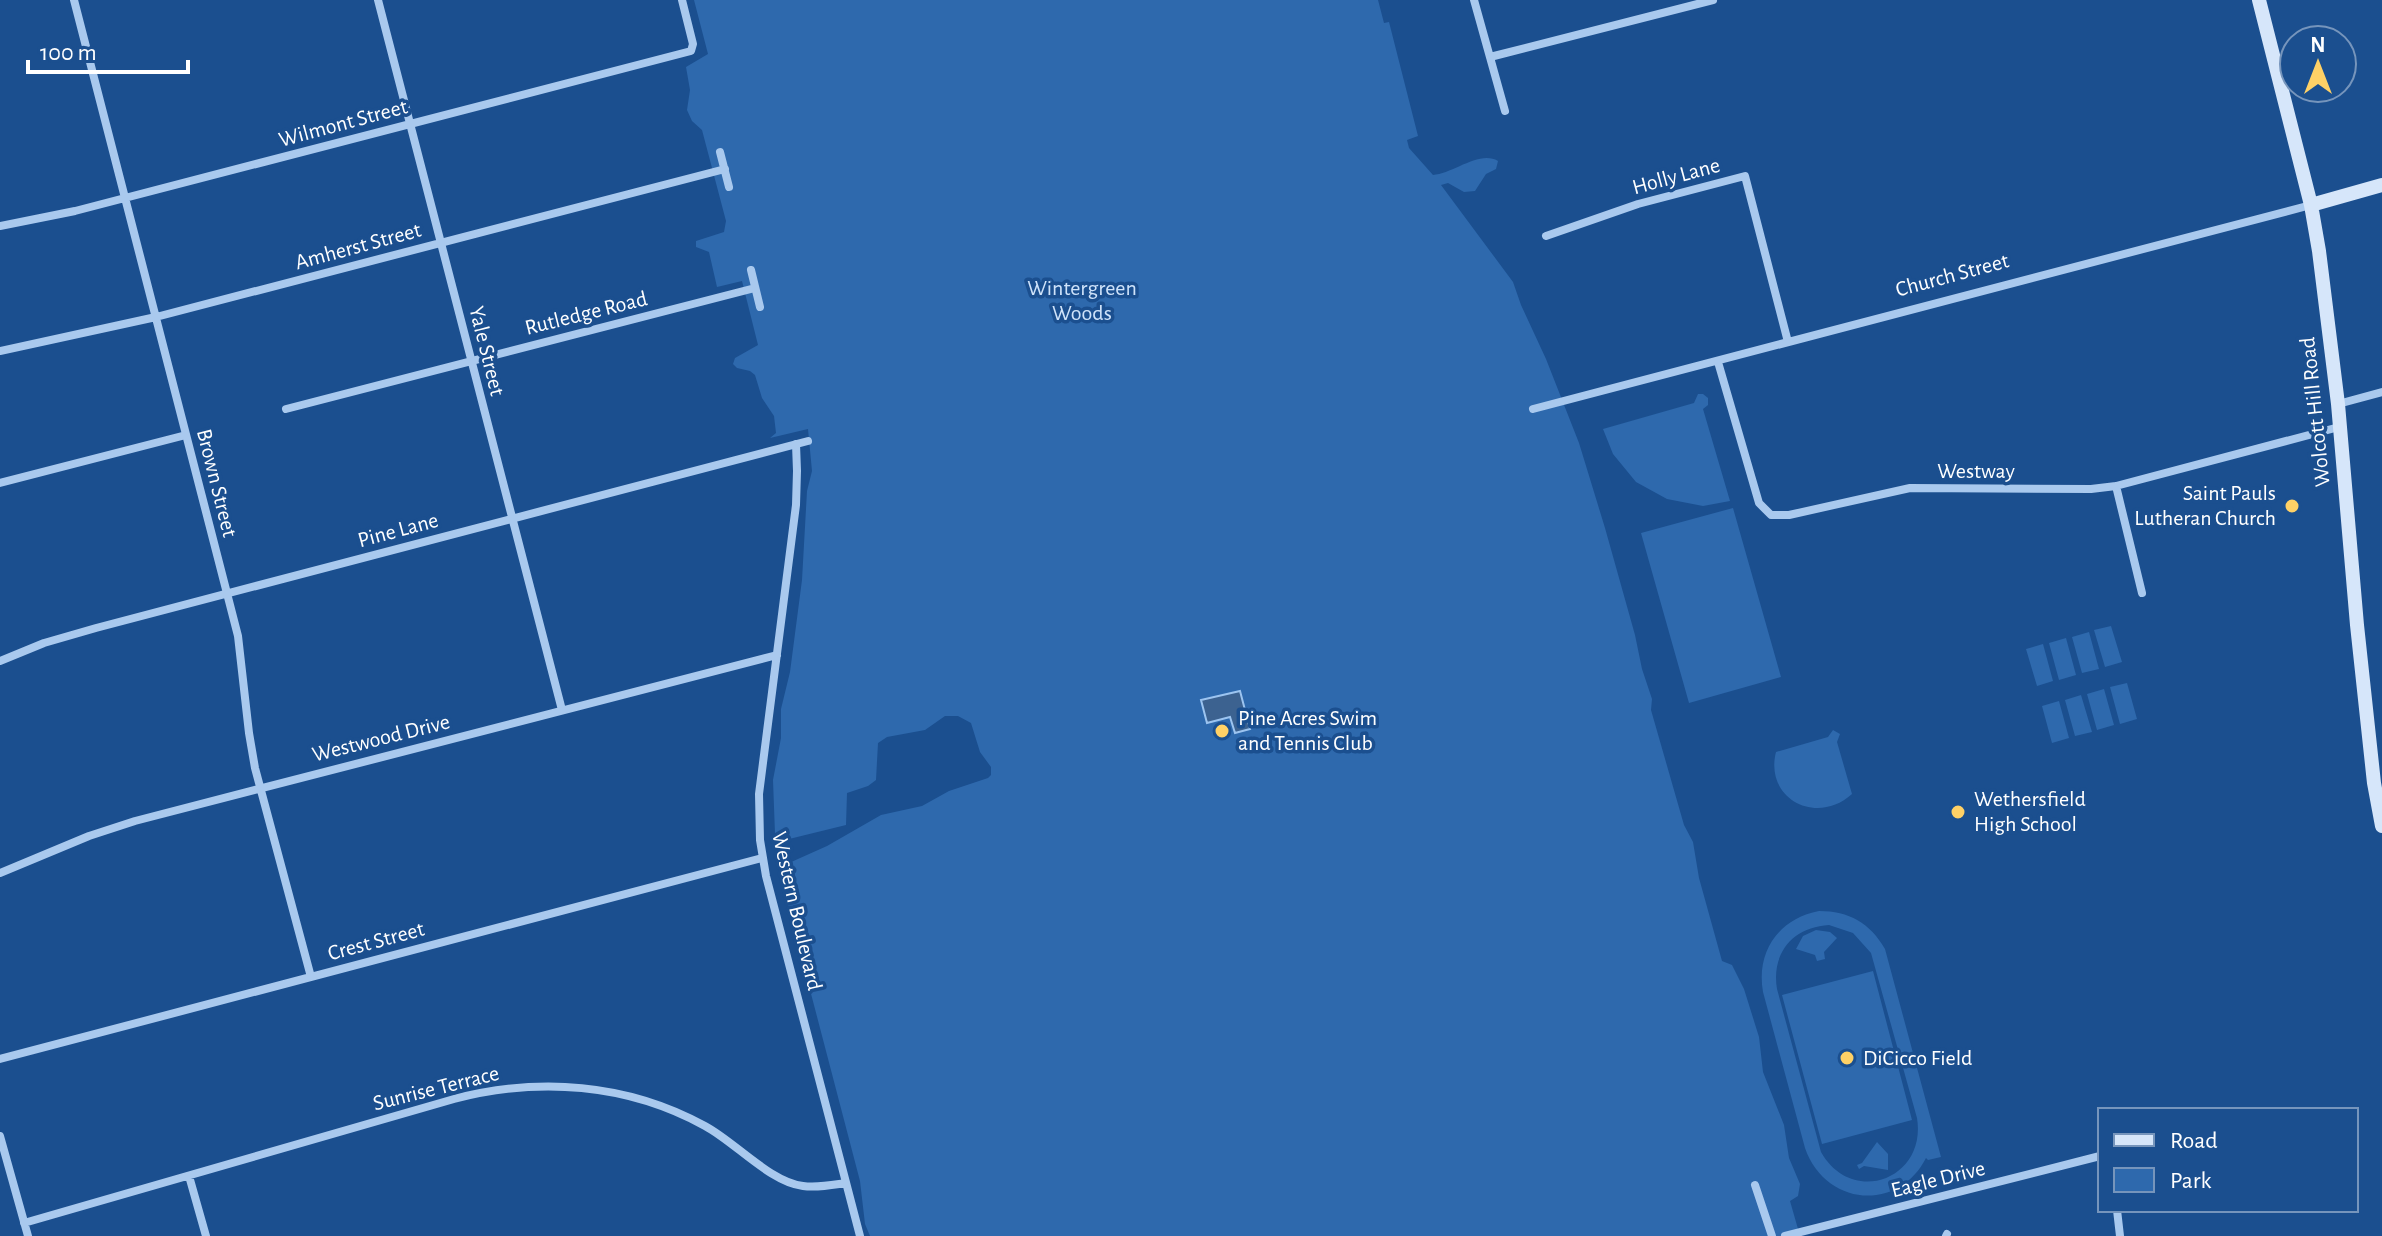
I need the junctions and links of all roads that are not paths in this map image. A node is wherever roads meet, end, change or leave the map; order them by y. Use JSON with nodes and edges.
{"nodes":[{"id":1,"x":74,"y":0,"type":"edge"},
{"id":2,"x":378,"y":0,"type":"edge"},
{"id":3,"x":682,"y":0,"type":"edge"},
{"id":4,"x":1474,"y":0,"type":"edge"},
{"id":5,"x":1713,"y":0,"type":"edge"},
{"id":6,"x":2259,"y":0,"type":"edge"},
{"id":7,"x":1490,"y":57,"type":"junction"},
{"id":8,"x":1505,"y":111,"type":"dead end"},
{"id":9,"x":410,"y":124,"type":"junction"},
{"id":10,"x":720,"y":152,"type":"dead end"},
{"id":11,"x":725,"y":169,"type":"junction"},
{"id":12,"x":2382,"y":185,"type":"edge"},
{"id":13,"x":729,"y":187,"type":"dead end"},
{"id":14,"x":125,"y":198,"type":"junction"},
{"id":15,"x":2311,"y":205,"type":"junction"},
{"id":16,"x":0,"y":226,"type":"edge"},
{"id":17,"x":1546,"y":236,"type":"dead end"},
{"id":18,"x":441,"y":243,"type":"junction"},
{"id":19,"x":751,"y":270,"type":"dead end"},
{"id":20,"x":755,"y":288,"type":"junction"},
{"id":21,"x":760,"y":307,"type":"dead end"},
{"id":22,"x":156,"y":317,"type":"junction"},
{"id":23,"x":1788,"y":342,"type":"junction"},
{"id":24,"x":0,"y":351,"type":"edge"},
{"id":25,"x":471,"y":362,"type":"junction"},
{"id":26,"x":1718,"y":362,"type":"junction"},
{"id":27,"x":2382,"y":392,"type":"edge"},
{"id":28,"x":2338,"y":404,"type":"junction"},
{"id":29,"x":286,"y":409,"type":"dead end"},
{"id":30,"x":1533,"y":409,"type":"dead end"},
{"id":31,"x":2339,"y":427,"type":"junction"},
{"id":32,"x":186,"y":435,"type":"junction"},
{"id":33,"x":808,"y":441,"type":"dead end"},
{"id":34,"x":796,"y":444,"type":"junction"},
{"id":35,"x":0,"y":483,"type":"edge"},
{"id":36,"x":2116,"y":486,"type":"junction"},
{"id":37,"x":512,"y":519,"type":"junction"},
{"id":38,"x":2142,"y":593,"type":"dead end"},
{"id":39,"x":227,"y":594,"type":"junction"},
{"id":40,"x":777,"y":655,"type":"junction"},
{"id":41,"x":0,"y":661,"type":"edge"},
{"id":42,"x":562,"y":710,"type":"junction"},
{"id":43,"x":2378,"y":782,"type":"edge"},
{"id":44,"x":260,"y":788,"type":"junction"},
{"id":45,"x":2382,"y":826,"type":"edge"},
{"id":46,"x":762,"y":858,"type":"junction"},
{"id":47,"x":0,"y":873,"type":"edge"},
{"id":48,"x":311,"y":977,"type":"junction"},
{"id":49,"x":0,"y":1059,"type":"edge"},
{"id":50,"x":0,"y":1136,"type":"edge"},
{"id":51,"x":2098,"y":1157,"type":"edge"},
{"id":52,"x":189,"y":1176,"type":"junction"},
{"id":53,"x":846,"y":1183,"type":"junction"},
{"id":54,"x":1755,"y":1185,"type":"dead end"},
{"id":55,"x":2117,"y":1212,"type":"edge"},
{"id":56,"x":24,"y":1223,"type":"junction"},
{"id":57,"x":28,"y":1236,"type":"edge"},
{"id":58,"x":206,"y":1236,"type":"edge"},
{"id":59,"x":860,"y":1236,"type":"edge"},
{"id":60,"x":1772,"y":1236,"type":"edge"},
{"id":61,"x":1785,"y":1236,"type":"edge"},
{"id":62,"x":2120,"y":1236,"type":"edge"}],
"edges":[{"from":1,"to":14,"type":"street","name":"Brown Street"},
{"from":2,"to":9,"type":"street","name":"Yale Street"},
{"from":3,"to":9,"type":"street","name":"Wilmont Street"},
{"from":4,"to":7,"type":"street"},
{"from":5,"to":7,"type":"street"},
{"from":6,"to":15,"type":"street","name":"Wolcott Hill Road"},
{"from":7,"to":8,"type":"street"},
{"from":9,"to":14,"type":"street","name":"Wilmont Street"},
{"from":9,"to":18,"type":"street","name":"Yale Street"},
{"from":10,"to":11,"type":"street"},
{"from":11,"to":13,"type":"street"},
{"from":11,"to":18,"type":"street","name":"Amherst Street"},
{"from":12,"to":15,"type":"street","name":"Church Street"},
{"from":14,"to":16,"type":"street","name":"Wilmont Street"},
{"from":14,"to":22,"type":"street","name":"Brown Street"},
{"from":15,"to":23,"type":"street","name":"Church Street"},
{"from":15,"to":28,"type":"street","name":"Wolcott Hill Road"},
{"from":17,"to":23,"type":"street","name":"Holly Lane"},
{"from":18,"to":22,"type":"street","name":"Amherst Street"},
{"from":18,"to":25,"type":"street","name":"Yale Street"},
{"from":19,"to":20,"type":"street"},
{"from":20,"to":21,"type":"street"},
{"from":20,"to":25,"type":"street","name":"Rutledge Road"},
{"from":22,"to":24,"type":"street","name":"Amherst Street"},
{"from":22,"to":32,"type":"street","name":"Brown Street"},
{"from":23,"to":26,"type":"street","name":"Church Street"},
{"from":25,"to":29,"type":"street","name":"Rutledge Road"},
{"from":25,"to":37,"type":"street","name":"Yale Street"},
{"from":26,"to":30,"type":"street","name":"Church Street"},
{"from":26,"to":36,"type":"street","name":"Westway"},
{"from":27,"to":28,"type":"street"},
{"from":28,"to":31,"type":"street","name":"Wolcott Hill Road"},
{"from":31,"to":36,"type":"street","name":"Westway"},
{"from":31,"to":43,"type":"street","name":"Wolcott Hill Road"},
{"from":32,"to":35,"type":"street"},
{"from":32,"to":39,"type":"street","name":"Brown Street"},
{"from":33,"to":34,"type":"street","name":"Pine Lane"},
{"from":34,"to":37,"type":"street","name":"Pine Lane"},
{"from":34,"to":40,"type":"street","name":"Western Boulevard"},
{"from":36,"to":38,"type":"street"},
{"from":37,"to":39,"type":"street","name":"Pine Lane"},
{"from":37,"to":42,"type":"street","name":"Yale Street"},
{"from":39,"to":41,"type":"street","name":"Pine Lane"},
{"from":39,"to":44,"type":"street","name":"Brown Street"},
{"from":40,"to":42,"type":"street","name":"Westwood Drive"},
{"from":40,"to":46,"type":"street","name":"Western Boulevard"},
{"from":42,"to":44,"type":"street","name":"Westwood Drive"},
{"from":43,"to":45,"type":"street","name":"Wolcott Hill Road"},
{"from":44,"to":47,"type":"street","name":"Westwood Drive"},
{"from":44,"to":48,"type":"street","name":"Brown Street"},
{"from":46,"to":48,"type":"street","name":"Crest Street"},
{"from":46,"to":53,"type":"street","name":"Western Boulevard"},
{"from":48,"to":49,"type":"street","name":"Crest Street"},
{"from":50,"to":56,"type":"street"},
{"from":51,"to":61,"type":"street","name":"Eagle Drive"},
{"from":52,"to":53,"type":"street","name":"Sunrise Terrace"},
{"from":52,"to":56,"type":"street","name":"Sunrise Terrace"},
{"from":52,"to":58,"type":"street"},
{"from":53,"to":59,"type":"street","name":"Western Boulevard"},
{"from":54,"to":60,"type":"street"},
{"from":55,"to":62,"type":"street"},
{"from":56,"to":57,"type":"street"}]}
